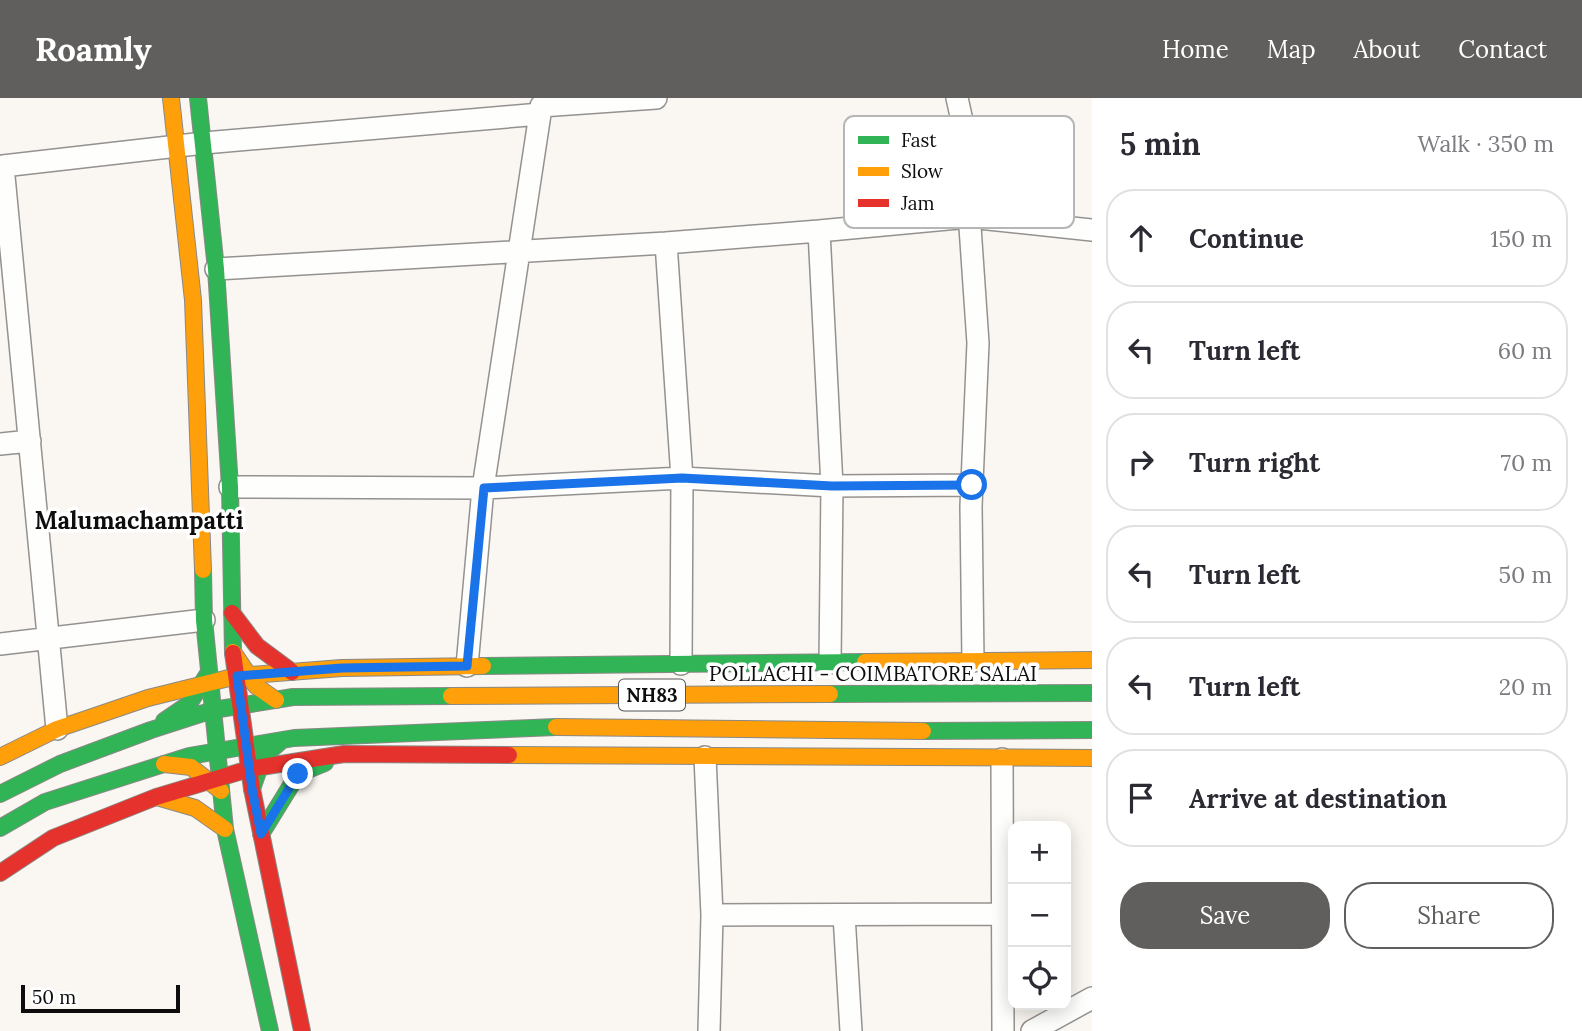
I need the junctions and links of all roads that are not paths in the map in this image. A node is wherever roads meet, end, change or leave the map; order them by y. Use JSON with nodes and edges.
{"nodes":[{"id":1,"x":171,"y":98,"type":"edge"},
{"id":2,"x":198,"y":98,"type":"edge"},
{"id":3,"x":656,"y":98,"type":"edge"},
{"id":4,"x":957,"y":98,"type":"edge"},
{"id":5,"x":541,"y":106,"type":"edge"},
{"id":6,"x":960,"y":116,"type":"edge"},
{"id":7,"x":204,"y":143,"type":"junction"},
{"id":8,"x":177,"y":146,"type":"junction"},
{"id":9,"x":2,"y":166,"type":"edge"},
{"id":10,"x":851,"y":228,"type":"edge"},
{"id":11,"x":970,"y":228,"type":"edge"},
{"id":12,"x":1073,"y":228,"type":"edge"},
{"id":13,"x":1092,"y":230,"type":"edge"},
{"id":14,"x":819,"y":231,"type":"junction"},
{"id":15,"x":666,"y":243,"type":"junction"},
{"id":16,"x":520,"y":253,"type":"junction"},
{"id":17,"x":216,"y":269,"type":"junction"},
{"id":18,"x":30,"y":441,"type":"junction"},
{"id":19,"x":0,"y":444,"type":"edge"},
{"id":20,"x":682,"y":478,"type":"junction"},
{"id":21,"x":972,"y":485,"type":"junction"},
{"id":22,"x":832,"y":486,"type":"junction"},
{"id":23,"x":230,"y":487,"type":"junction"},
{"id":24,"x":484,"y":488,"type":"junction"},
{"id":25,"x":232,"y":613,"type":"junction"},
{"id":26,"x":204,"y":628,"type":"junction"},
{"id":27,"x":49,"y":639,"type":"junction"},
{"id":28,"x":0,"y":644,"type":"edge"},
{"id":29,"x":192,"y":656,"type":"dead end"},
{"id":30,"x":1092,"y":660,"type":"edge"},
{"id":31,"x":973,"y":662,"type":"junction"},
{"id":32,"x":830,"y":663,"type":"junction"},
{"id":33,"x":681,"y":664,"type":"junction"},
{"id":34,"x":467,"y":666,"type":"junction"},
{"id":35,"x":292,"y":672,"type":"junction"},
{"id":36,"x":176,"y":674,"type":"dead end"},
{"id":37,"x":243,"y":675,"type":"junction"},
{"id":38,"x":206,"y":680,"type":"junction"},
{"id":39,"x":1092,"y":693,"type":"edge"},
{"id":40,"x":148,"y":698,"type":"junction"},
{"id":41,"x":276,"y":700,"type":"junction"},
{"id":42,"x":241,"y":705,"type":"junction"},
{"id":43,"x":213,"y":710,"type":"junction"},
{"id":44,"x":57,"y":729,"type":"junction"},
{"id":45,"x":151,"y":730,"type":"junction"},
{"id":46,"x":1092,"y":730,"type":"edge"},
{"id":47,"x":281,"y":741,"type":"junction"},
{"id":48,"x":246,"y":746,"type":"junction"},
{"id":49,"x":217,"y":752,"type":"junction"},
{"id":50,"x":344,"y":754,"type":"junction"},
{"id":51,"x":0,"y":757,"type":"edge"},
{"id":52,"x":705,"y":757,"type":"junction"},
{"id":53,"x":1092,"y":758,"type":"edge"},
{"id":54,"x":1002,"y":759,"type":"junction"},
{"id":55,"x":164,"y":764,"type":"junction"},
{"id":56,"x":254,"y":768,"type":"junction"},
{"id":57,"x":217,"y":784,"type":"junction"},
{"id":58,"x":0,"y":794,"type":"edge"},
{"id":59,"x":156,"y":797,"type":"junction"},
{"id":60,"x":0,"y":828,"type":"edge"},
{"id":61,"x":225,"y":829,"type":"junction"},
{"id":62,"x":261,"y":834,"type":"junction"},
{"id":63,"x":0,"y":873,"type":"edge"},
{"id":64,"x":1003,"y":914,"type":"junction"},
{"id":65,"x":712,"y":915,"type":"junction"},
{"id":66,"x":844,"y":915,"type":"junction"},
{"id":67,"x":1092,"y":998,"type":"edge"},
{"id":68,"x":270,"y":1031,"type":"edge"},
{"id":69,"x":302,"y":1031,"type":"edge"},
{"id":70,"x":709,"y":1031,"type":"edge"},
{"id":71,"x":851,"y":1031,"type":"edge"},
{"id":72,"x":1003,"y":1031,"type":"edge"},
{"id":73,"x":1032,"y":1031,"type":"edge"}],
"edges":[{"from":1,"to":8,"type":"main road"},
{"from":2,"to":7,"type":"main road"},
{"from":3,"to":5,"type":"street"},
{"from":4,"to":6,"type":"street"},
{"from":5,"to":7,"type":"street"},
{"from":5,"to":16,"type":"street"},
{"from":7,"to":8,"type":"street"},
{"from":7,"to":17,"type":"main road"},
{"from":8,"to":9,"type":"street"},
{"from":8,"to":26,"type":"main road"},
{"from":9,"to":18,"type":"street"},
{"from":10,"to":14,"type":"street"},
{"from":11,"to":21,"type":"street"},
{"from":12,"to":13,"type":"street"},
{"from":14,"to":15,"type":"street"},
{"from":14,"to":22,"type":"street"},
{"from":15,"to":16,"type":"street"},
{"from":15,"to":20,"type":"street"},
{"from":16,"to":17,"type":"street"},
{"from":16,"to":24,"type":"street"},
{"from":17,"to":23,"type":"main road"},
{"from":18,"to":19,"type":"street"},
{"from":18,"to":27,"type":"street"},
{"from":20,"to":22,"type":"street"},
{"from":20,"to":24,"type":"street"},
{"from":20,"to":33,"type":"street"},
{"from":21,"to":22,"type":"street"},
{"from":21,"to":31,"type":"street"},
{"from":22,"to":32,"type":"street"},
{"from":23,"to":24,"type":"street"},
{"from":23,"to":25,"type":"main road"},
{"from":24,"to":34,"type":"street"},
{"from":25,"to":35,"type":"main road"},
{"from":25,"to":37,"type":"main road"},
{"from":26,"to":27,"type":"street"},
{"from":26,"to":29,"type":"main road"},
{"from":26,"to":38,"type":"main road"},
{"from":27,"to":28,"type":"street"},
{"from":27,"to":44,"type":"street"},
{"from":30,"to":31,"type":"main road"},
{"from":31,"to":32,"type":"main road"},
{"from":32,"to":33,"type":"main road"},
{"from":33,"to":34,"type":"main road"},
{"from":34,"to":35,"type":"main road"},
{"from":35,"to":37,"type":"main road"},
{"from":36,"to":40,"type":"main road"},
{"from":37,"to":38,"type":"main road"},
{"from":37,"to":41,"type":"main road"},
{"from":37,"to":42,"type":"main road"},
{"from":38,"to":40,"type":"main road"},
{"from":38,"to":43,"type":"main road"},
{"from":38,"to":45,"type":"main road"},
{"from":39,"to":41,"type":"main road","name":"POLLACHI - COIMBATORE SALAI","number":"NH83"},
{"from":40,"to":44,"type":"main road"},
{"from":41,"to":42,"type":"main road","name":"POLLACHI - COIMBATORE SALAI","number":"NH83"},
{"from":42,"to":43,"type":"main road","name":"POLLACHI - COIMBATORE SALAI","number":"NH83"},
{"from":42,"to":48,"type":"main road"},
{"from":43,"to":45,"type":"main road","name":"POLLACHI - COIMBATORE SALAI","number":"NH83"},
{"from":43,"to":49,"type":"main road"},
{"from":44,"to":51,"type":"main road"},
{"from":45,"to":58,"type":"main road","name":"POLLACHI - COIMBATORE SALAI","number":"NH83"},
{"from":46,"to":47,"type":"main road","number":"NH83"},
{"from":47,"to":48,"type":"main road","number":"NH83"},
{"from":47,"to":56,"type":"main road"},
{"from":48,"to":49,"type":"main road","number":"NH83"},
{"from":48,"to":56,"type":"main road"},
{"from":49,"to":55,"type":"main road","number":"NH83"},
{"from":49,"to":57,"type":"main road"},
{"from":50,"to":52,"type":"main road"},
{"from":50,"to":56,"type":"main road"},
{"from":50,"to":62,"type":"main road"},
{"from":52,"to":54,"type":"main road"},
{"from":52,"to":65,"type":"street"},
{"from":53,"to":54,"type":"main road"},
{"from":54,"to":64,"type":"street"},
{"from":55,"to":57,"type":"main road"},
{"from":55,"to":60,"type":"main road","number":"NH83"},
{"from":56,"to":57,"type":"main road"},
{"from":56,"to":62,"type":"main road"},
{"from":57,"to":59,"type":"main road"},
{"from":57,"to":61,"type":"main road"},
{"from":59,"to":61,"type":"main road"},
{"from":59,"to":63,"type":"main road"},
{"from":61,"to":68,"type":"main road"},
{"from":62,"to":69,"type":"main road"},
{"from":64,"to":66,"type":"street"},
{"from":64,"to":72,"type":"street"},
{"from":65,"to":66,"type":"street"},
{"from":65,"to":70,"type":"street"},
{"from":66,"to":71,"type":"street"},
{"from":67,"to":73,"type":"street"}]}
